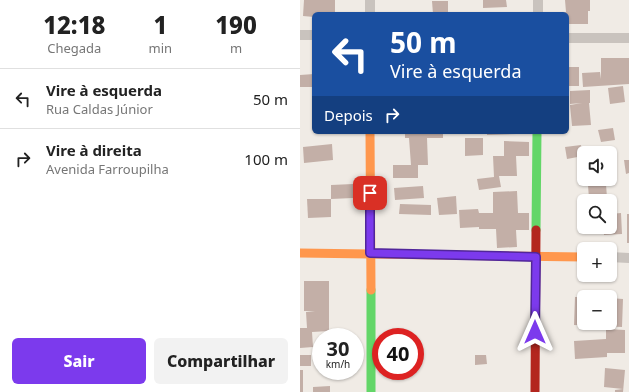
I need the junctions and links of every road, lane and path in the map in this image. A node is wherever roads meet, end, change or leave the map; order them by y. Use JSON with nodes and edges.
{"nodes":[{"id":1,"x":370,"y":0,"type":"edge"},
{"id":2,"x":538,"y":0,"type":"edge"},
{"id":3,"x":370,"y":12,"type":"edge"},
{"id":4,"x":538,"y":12,"type":"edge"},
{"id":5,"x":300,"y":35,"type":"edge"},
{"id":6,"x":312,"y":35,"type":"edge"},
{"id":7,"x":569,"y":38,"type":"edge"},
{"id":8,"x":629,"y":38,"type":"edge"},
{"id":9,"x":370,"y":134,"type":"edge"},
{"id":10,"x":537,"y":134,"type":"edge"},
{"id":11,"x":300,"y":253,"type":"edge"},
{"id":12,"x":370,"y":253,"type":"junction"},
{"id":13,"x":536,"y":257,"type":"junction"},
{"id":14,"x":577,"y":257,"type":"edge"},
{"id":15,"x":617,"y":257,"type":"edge"},
{"id":16,"x":629,"y":258,"type":"edge"},
{"id":17,"x":371,"y":392,"type":"edge"},
{"id":18,"x":535,"y":392,"type":"edge"}],
"edges":[{"from":1,"to":3,"type":"street"},
{"from":2,"to":4,"type":"street"},
{"from":5,"to":6,"type":"street"},
{"from":7,"to":8,"type":"street"},
{"from":9,"to":12,"type":"street"},
{"from":10,"to":13,"type":"street"},
{"from":11,"to":12,"type":"street"},
{"from":12,"to":13,"type":"street"},
{"from":12,"to":17,"type":"street"},
{"from":13,"to":14,"type":"street"},
{"from":13,"to":18,"type":"street"},
{"from":15,"to":16,"type":"street"}]}
